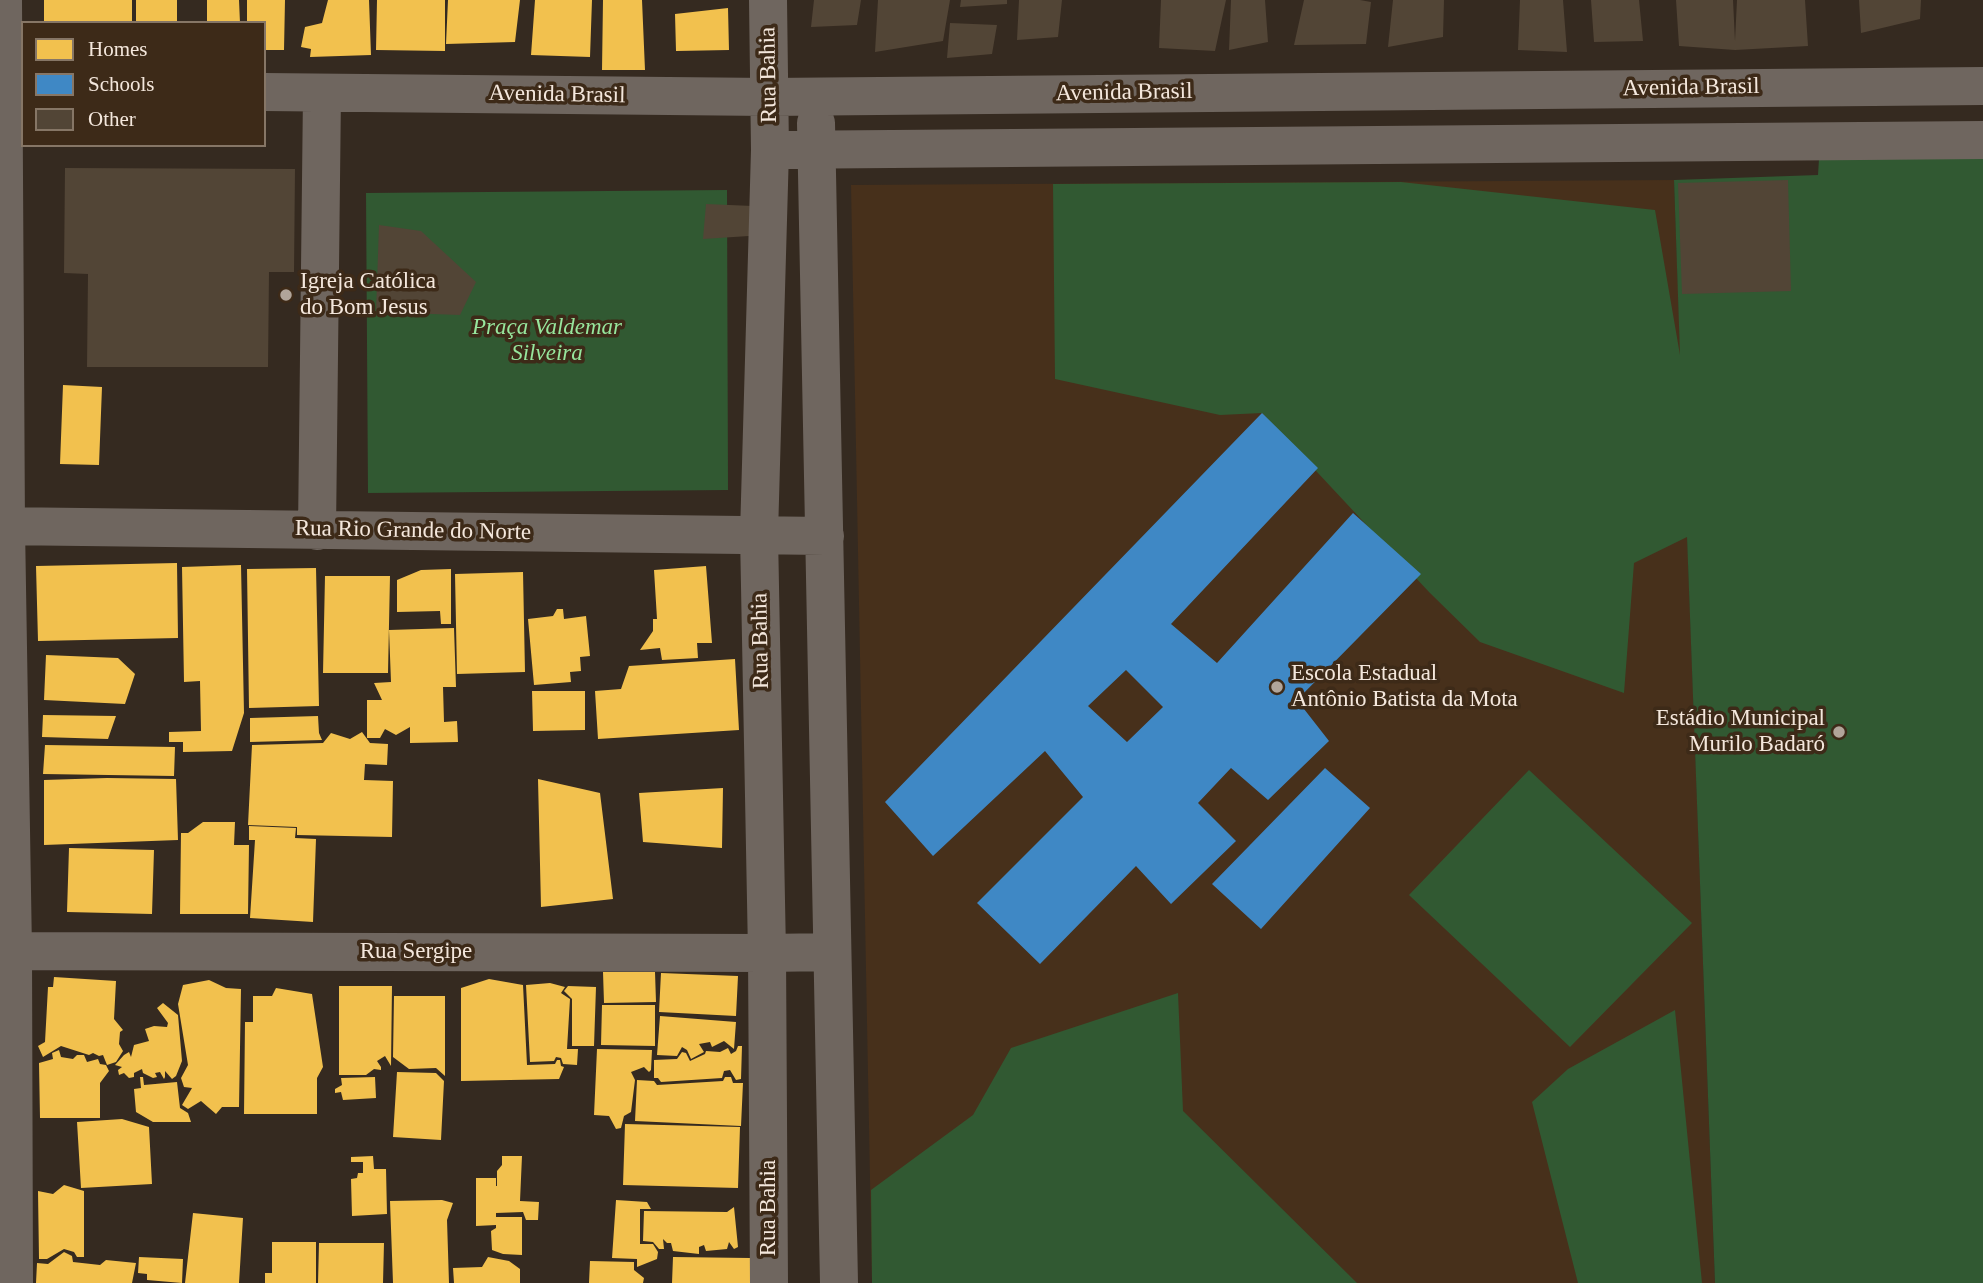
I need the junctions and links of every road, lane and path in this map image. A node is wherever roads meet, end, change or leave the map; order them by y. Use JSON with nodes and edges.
{"nodes":[{"id":1,"x":4,"y":0,"type":"edge"},
{"id":2,"x":768,"y":0,"type":"edge"},
{"id":3,"x":1983,"y":86,"type":"edge"},
{"id":4,"x":9,"y":90,"type":"edge"},
{"id":5,"x":266,"y":92,"type":"edge"},
{"id":6,"x":322,"y":93,"type":"junction"},
{"id":7,"x":816,"y":96,"type":"junction"},
{"id":8,"x":769,"y":97,"type":"junction"},
{"id":9,"x":1983,"y":140,"type":"edge"},
{"id":10,"x":816,"y":149,"type":"junction"},
{"id":11,"x":770,"y":150,"type":"junction"},
{"id":12,"x":3,"y":526,"type":"edge"},
{"id":13,"x":317,"y":531,"type":"junction"},
{"id":14,"x":759,"y":534,"type":"junction"},
{"id":15,"x":825,"y":536,"type":"junction"},
{"id":16,"x":7,"y":951,"type":"edge"},
{"id":17,"x":832,"y":952,"type":"junction"},
{"id":18,"x":768,"y":953,"type":"junction"},
{"id":19,"x":14,"y":1283,"type":"edge"},
{"id":20,"x":769,"y":1283,"type":"edge"},
{"id":21,"x":839,"y":1283,"type":"edge"}],
"edges":[{"from":1,"to":4,"type":"street"},
{"from":2,"to":8,"type":"street","name":"Rua Bahia"},
{"from":3,"to":7,"type":"street","name":"Avenida Brasil"},
{"from":4,"to":12,"type":"street"},
{"from":5,"to":6,"type":"street","name":"Avenida Brasil"},
{"from":6,"to":8,"type":"street","name":"Avenida Brasil"},
{"from":6,"to":13,"type":"street"},
{"from":7,"to":8,"type":"street","name":"Avenida Brasil"},
{"from":7,"to":10,"type":"street","name":"Rua Bahia"},
{"from":8,"to":11,"type":"street","name":"Rua Bahia"},
{"from":9,"to":10,"type":"street"},
{"from":10,"to":11,"type":"street"},
{"from":10,"to":15,"type":"street","name":"Rua Bahia"},
{"from":11,"to":14,"type":"street","name":"Rua Bahia"},
{"from":12,"to":13,"type":"street","name":"Rua Rio Grande do Norte"},
{"from":12,"to":16,"type":"street"},
{"from":13,"to":14,"type":"street","name":"Rua Rio Grande do Norte"},
{"from":14,"to":15,"type":"street","name":"Rua Rio Grande do Norte"},
{"from":14,"to":18,"type":"street","name":"Rua Bahia"},
{"from":15,"to":17,"type":"street","name":"Rua Bahia"},
{"from":16,"to":18,"type":"street","name":"Rua Sergipe"},
{"from":16,"to":19,"type":"street"},
{"from":17,"to":18,"type":"street","name":"Rua Sergipe"},
{"from":17,"to":21,"type":"street","name":"Rua Bahia"},
{"from":18,"to":20,"type":"street","name":"Rua Bahia"}]}
